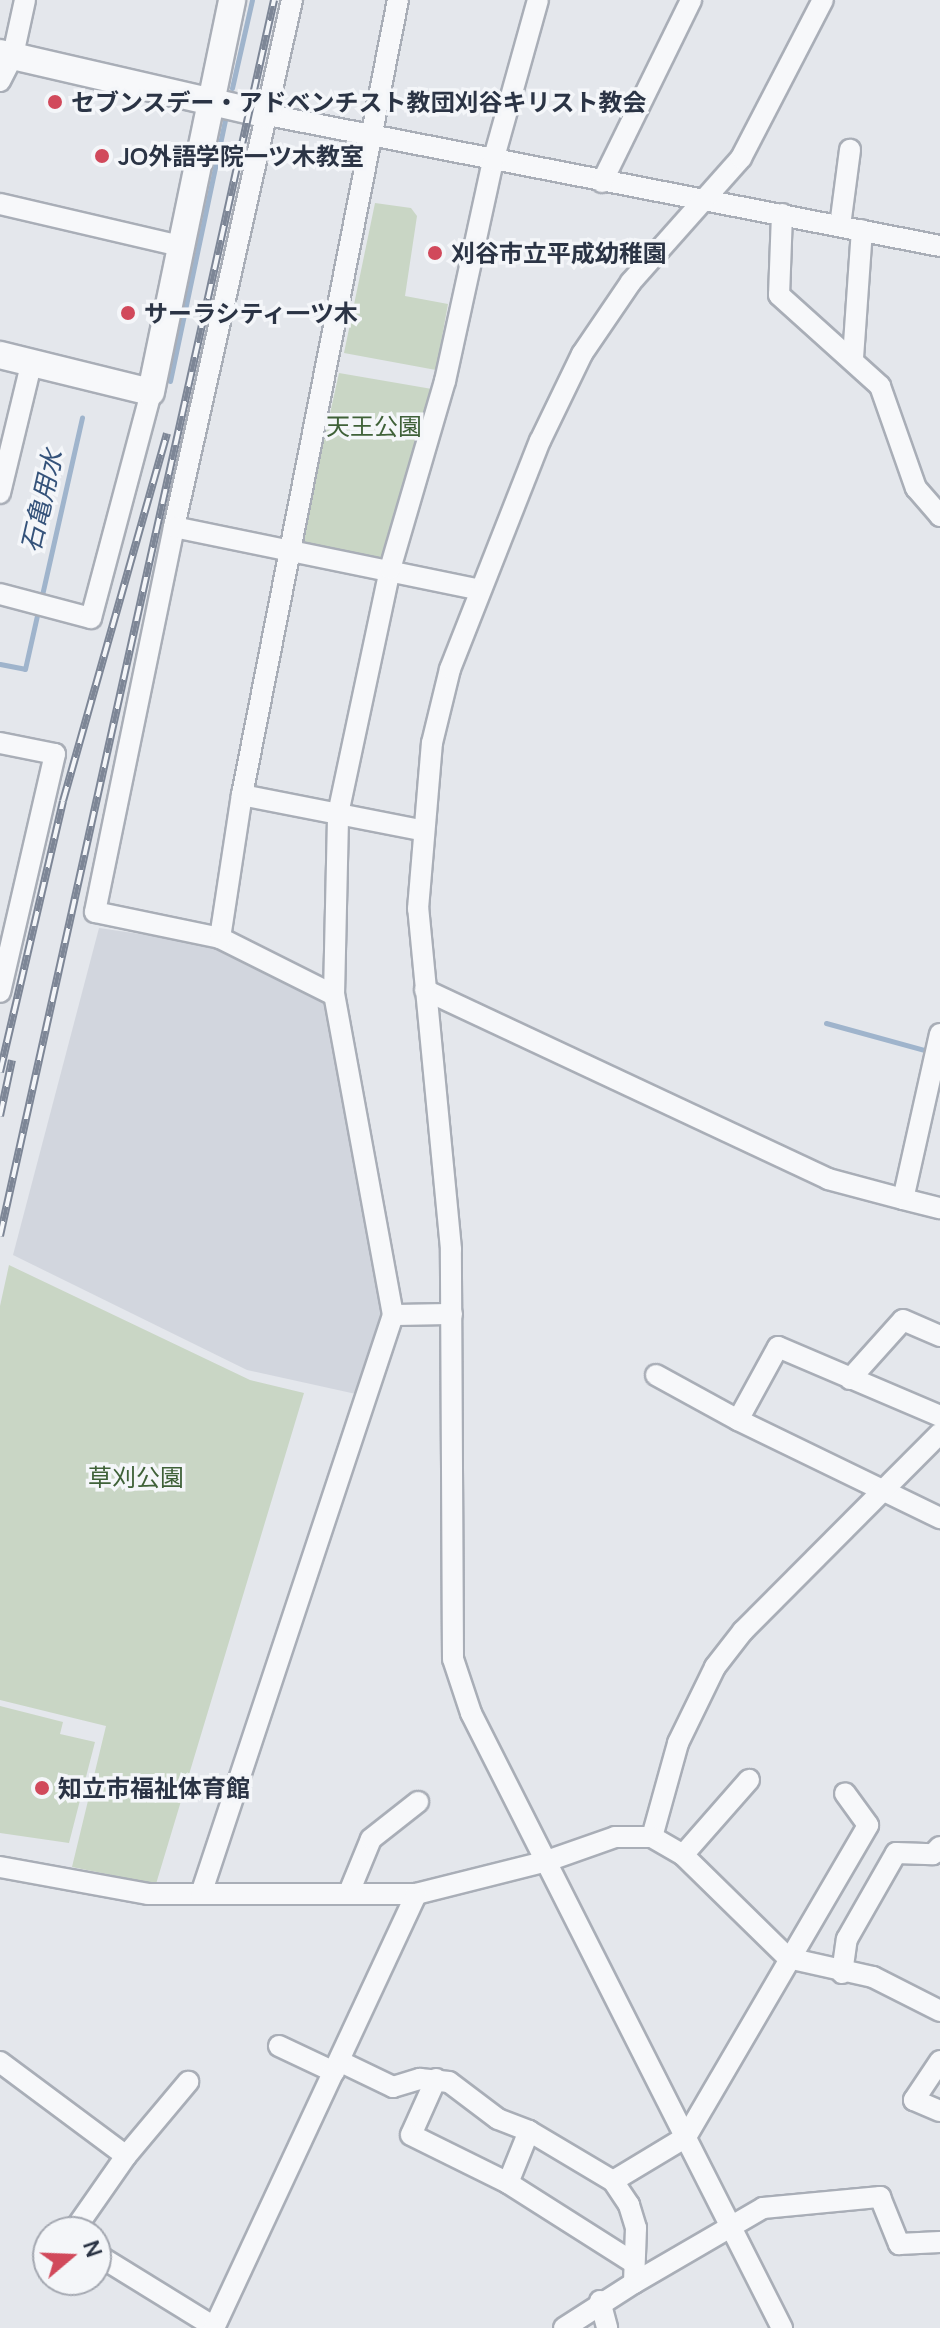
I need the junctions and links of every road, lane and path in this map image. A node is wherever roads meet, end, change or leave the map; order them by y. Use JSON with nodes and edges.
{"nodes":[{"id":1,"x":25,"y":0,"type":"edge"},
{"id":2,"x":232,"y":0,"type":"edge"},
{"id":3,"x":292,"y":0,"type":"edge"},
{"id":4,"x":398,"y":0,"type":"edge"},
{"id":5,"x":538,"y":0,"type":"edge"},
{"id":6,"x":691,"y":0,"type":"edge"},
{"id":7,"x":823,"y":0,"type":"edge"},
{"id":8,"x":6,"y":54,"type":"edge"},
{"id":9,"x":0,"y":81,"type":"edge"},
{"id":10,"x":213,"y":101,"type":"junction"},
{"id":11,"x":268,"y":115,"type":"junction"},
{"id":12,"x":374,"y":137,"type":"junction"},
{"id":13,"x":850,"y":150,"type":"dead end"},
{"id":14,"x":493,"y":161,"type":"junction"},
{"id":15,"x":602,"y":182,"type":"junction"},
{"id":16,"x":700,"y":202,"type":"junction"},
{"id":17,"x":0,"y":204,"type":"edge"},
{"id":18,"x":782,"y":214,"type":"junction"},
{"id":19,"x":840,"y":226,"type":"junction"},
{"id":20,"x":862,"y":230,"type":"junction"},
{"id":21,"x":181,"y":246,"type":"junction"},
{"id":22,"x":940,"y":246,"type":"edge"},
{"id":23,"x":0,"y":355,"type":"edge"},
{"id":24,"x":853,"y":358,"type":"junction"},
{"id":25,"x":32,"y":361,"type":"junction"},
{"id":26,"x":151,"y":392,"type":"junction"},
{"id":27,"x":0,"y":493,"type":"edge"},
{"id":28,"x":940,"y":515,"type":"edge"},
{"id":29,"x":174,"y":527,"type":"junction"},
{"id":30,"x":290,"y":551,"type":"junction"},
{"id":31,"x":390,"y":569,"type":"junction"},
{"id":32,"x":480,"y":590,"type":"junction"},
{"id":33,"x":0,"y":594,"type":"edge"},
{"id":34,"x":0,"y":743,"type":"edge"},
{"id":35,"x":242,"y":795,"type":"junction"},
{"id":36,"x":338,"y":814,"type":"junction"},
{"id":37,"x":421,"y":830,"type":"junction"},
{"id":38,"x":6,"y":926,"type":"edge"},
{"id":39,"x":220,"y":938,"type":"junction"},
{"id":40,"x":425,"y":990,"type":"junction"},
{"id":41,"x":0,"y":992,"type":"edge"},
{"id":42,"x":334,"y":995,"type":"junction"},
{"id":43,"x":940,"y":1034,"type":"edge"},
{"id":44,"x":903,"y":1199,"type":"junction"},
{"id":45,"x":940,"y":1208,"type":"edge"},
{"id":46,"x":452,"y":1314,"type":"junction"},
{"id":47,"x":393,"y":1315,"type":"junction"},
{"id":48,"x":940,"y":1336,"type":"edge"},
{"id":49,"x":656,"y":1375,"type":"dead end"},
{"id":50,"x":850,"y":1379,"type":"junction"},
{"id":51,"x":940,"y":1416,"type":"edge"},
{"id":52,"x":738,"y":1420,"type":"junction"},
{"id":53,"x":940,"y":1433,"type":"edge"},
{"id":54,"x":885,"y":1489,"type":"junction"},
{"id":55,"x":940,"y":1518,"type":"edge"},
{"id":56,"x":749,"y":1780,"type":"dead end"},
{"id":57,"x":845,"y":1793,"type":"dead end"},
{"id":58,"x":418,"y":1802,"type":"dead end"},
{"id":59,"x":652,"y":1837,"type":"junction"},
{"id":60,"x":938,"y":1854,"type":"edge"},
{"id":61,"x":683,"y":1855,"type":"junction"},
{"id":62,"x":547,"y":1861,"type":"junction"},
{"id":63,"x":0,"y":1867,"type":"edge"},
{"id":64,"x":350,"y":1890,"type":"junction"},
{"id":65,"x":201,"y":1894,"type":"junction"},
{"id":66,"x":416,"y":1894,"type":"junction"},
{"id":67,"x":788,"y":1958,"type":"junction"},
{"id":68,"x":842,"y":1973,"type":"junction"},
{"id":69,"x":940,"y":2011,"type":"edge"},
{"id":70,"x":279,"y":2046,"type":"dead end"},
{"id":71,"x":940,"y":2061,"type":"edge"},
{"id":72,"x":0,"y":2062,"type":"edge"},
{"id":73,"x":337,"y":2066,"type":"junction"},
{"id":74,"x":436,"y":2079,"type":"junction"},
{"id":75,"x":188,"y":2082,"type":"dead end"},
{"id":76,"x":940,"y":2111,"type":"edge"},
{"id":77,"x":529,"y":2131,"type":"junction"},
{"id":78,"x":686,"y":2137,"type":"junction"},
{"id":79,"x":126,"y":2156,"type":"junction"},
{"id":80,"x":613,"y":2181,"type":"junction"},
{"id":81,"x":508,"y":2183,"type":"junction"},
{"id":82,"x":84,"y":2216,"type":"edge"},
{"id":83,"x":730,"y":2227,"type":"junction"},
{"id":84,"x":940,"y":2242,"type":"edge"},
{"id":85,"x":631,"y":2261,"type":"junction"},
{"id":86,"x":112,"y":2264,"type":"edge"},
{"id":87,"x":634,"y":2283,"type":"junction"},
{"id":88,"x":600,"y":2301,"type":"junction"},
{"id":89,"x":214,"y":2328,"type":"edge"},
{"id":90,"x":564,"y":2328,"type":"edge"},
{"id":91,"x":607,"y":2328,"type":"edge"},
{"id":92,"x":782,"y":2328,"type":"edge"}],
"edges":[{"from":1,"to":8,"type":"street"},
{"from":2,"to":10,"type":"street"},
{"from":3,"to":11,"type":"street"},
{"from":4,"to":12,"type":"street"},
{"from":5,"to":14,"type":"street"},
{"from":6,"to":15,"type":"street"},
{"from":7,"to":16,"type":"street"},
{"from":8,"to":9,"type":"street"},
{"from":8,"to":10,"type":"street"},
{"from":10,"to":11,"type":"street"},
{"from":10,"to":21,"type":"street"},
{"from":11,"to":12,"type":"street"},
{"from":11,"to":29,"type":"street"},
{"from":12,"to":14,"type":"street"},
{"from":12,"to":30,"type":"street"},
{"from":13,"to":19,"type":"street"},
{"from":14,"to":15,"type":"street"},
{"from":14,"to":31,"type":"street"},
{"from":15,"to":16,"type":"street"},
{"from":16,"to":18,"type":"street"},
{"from":16,"to":32,"type":"street"},
{"from":17,"to":21,"type":"street"},
{"from":18,"to":19,"type":"street"},
{"from":18,"to":24,"type":"street"},
{"from":19,"to":20,"type":"street"},
{"from":20,"to":22,"type":"street"},
{"from":20,"to":24,"type":"street"},
{"from":21,"to":26,"type":"street"},
{"from":23,"to":25,"type":"street"},
{"from":24,"to":28,"type":"street"},
{"from":25,"to":26,"type":"street"},
{"from":25,"to":27,"type":"street"},
{"from":26,"to":33,"type":"street"},
{"from":29,"to":30,"type":"street"},
{"from":29,"to":39,"type":"street"},
{"from":30,"to":31,"type":"street"},
{"from":30,"to":35,"type":"street"},
{"from":31,"to":32,"type":"street"},
{"from":31,"to":36,"type":"street"},
{"from":32,"to":37,"type":"street"},
{"from":34,"to":38,"type":"street"},
{"from":35,"to":36,"type":"street"},
{"from":35,"to":39,"type":"street"},
{"from":36,"to":37,"type":"street"},
{"from":36,"to":42,"type":"street"},
{"from":37,"to":40,"type":"street"},
{"from":38,"to":41,"type":"street"},
{"from":39,"to":42,"type":"street"},
{"from":40,"to":44,"type":"street"},
{"from":40,"to":46,"type":"street"},
{"from":42,"to":47,"type":"street"},
{"from":43,"to":44,"type":"street"},
{"from":44,"to":45,"type":"street"},
{"from":46,"to":47,"type":"street"},
{"from":46,"to":62,"type":"street"},
{"from":47,"to":65,"type":"street"},
{"from":48,"to":50,"type":"street"},
{"from":49,"to":52,"type":"street"},
{"from":50,"to":51,"type":"street"},
{"from":50,"to":52,"type":"street"},
{"from":52,"to":54,"type":"street"},
{"from":53,"to":54,"type":"street"},
{"from":54,"to":55,"type":"street"},
{"from":54,"to":59,"type":"street"},
{"from":56,"to":61,"type":"street"},
{"from":57,"to":67,"type":"street"},
{"from":58,"to":64,"type":"street"},
{"from":59,"to":61,"type":"street"},
{"from":59,"to":62,"type":"street"},
{"from":60,"to":68,"type":"street"},
{"from":61,"to":67,"type":"street"},
{"from":62,"to":66,"type":"street"},
{"from":62,"to":78,"type":"street"},
{"from":63,"to":65,"type":"street"},
{"from":64,"to":65,"type":"street"},
{"from":64,"to":66,"type":"street"},
{"from":66,"to":73,"type":"street"},
{"from":67,"to":68,"type":"street"},
{"from":67,"to":78,"type":"street"},
{"from":68,"to":69,"type":"street"},
{"from":70,"to":73,"type":"street"},
{"from":71,"to":76,"type":"street"},
{"from":72,"to":79,"type":"street"},
{"from":73,"to":74,"type":"street"},
{"from":73,"to":89,"type":"street"},
{"from":74,"to":77,"type":"street"},
{"from":74,"to":81,"type":"street"},
{"from":75,"to":79,"type":"street"},
{"from":77,"to":80,"type":"street"},
{"from":77,"to":81,"type":"street"},
{"from":78,"to":80,"type":"street"},
{"from":78,"to":83,"type":"street"},
{"from":79,"to":82,"type":"street"},
{"from":80,"to":85,"type":"street"},
{"from":81,"to":85,"type":"street"},
{"from":83,"to":84,"type":"street"},
{"from":83,"to":87,"type":"street"},
{"from":83,"to":92,"type":"street"},
{"from":85,"to":87,"type":"street"},
{"from":86,"to":89,"type":"street"},
{"from":87,"to":88,"type":"street"},
{"from":88,"to":90,"type":"street"},
{"from":88,"to":91,"type":"street"}]}
